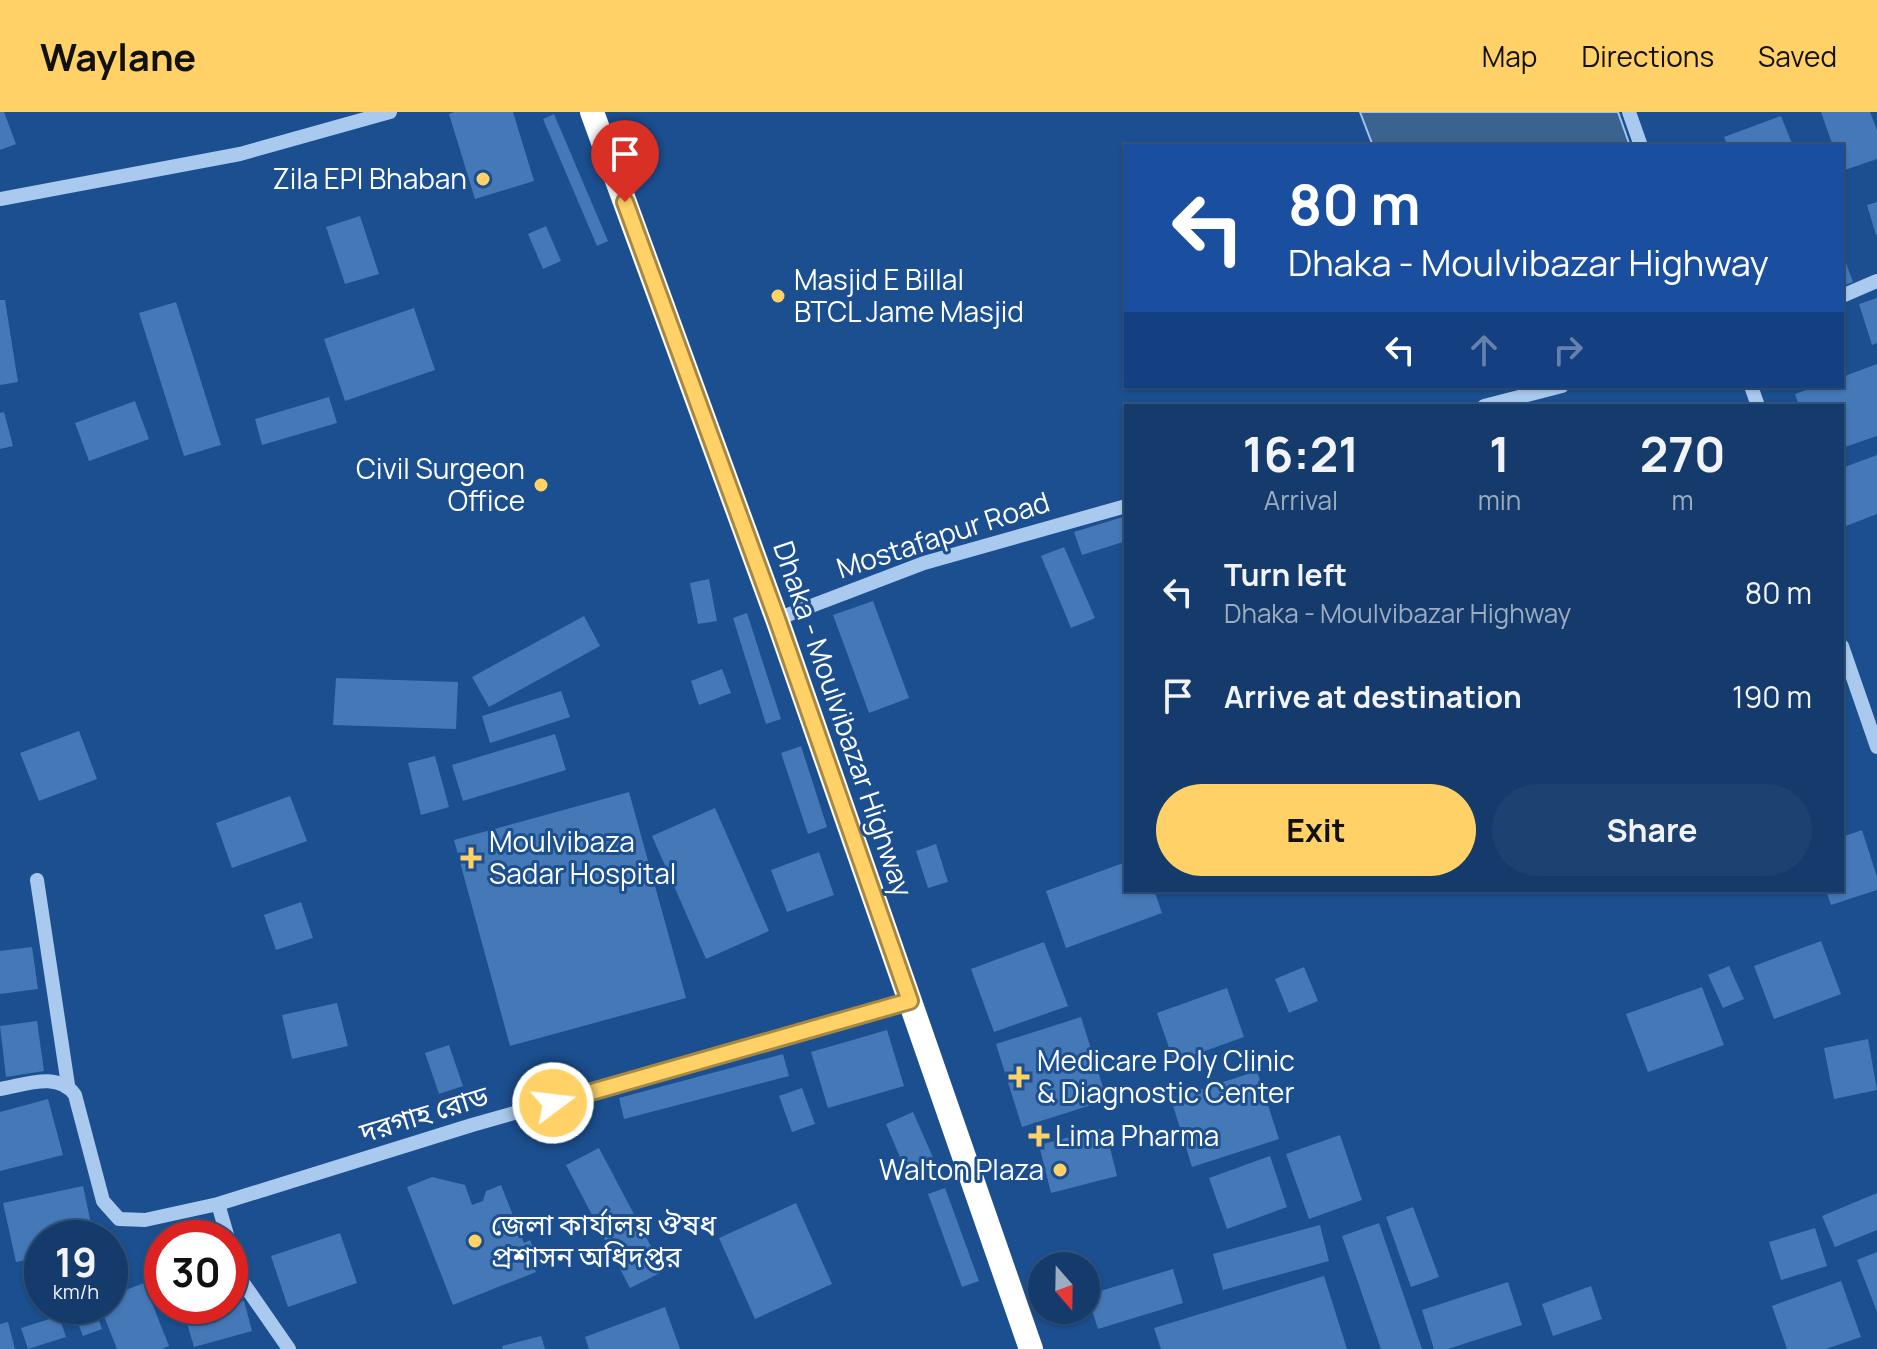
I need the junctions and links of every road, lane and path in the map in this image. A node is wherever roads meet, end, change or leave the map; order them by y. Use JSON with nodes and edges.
{"nodes":[{"id":1,"x":390,"y":112,"type":"edge"},
{"id":2,"x":592,"y":112,"type":"edge"},
{"id":3,"x":1629,"y":112,"type":"edge"},
{"id":4,"x":1640,"y":144,"type":"edge"},
{"id":5,"x":0,"y":199,"type":"edge"},
{"id":6,"x":1877,"y":281,"type":"edge"},
{"id":7,"x":1844,"y":295,"type":"edge"},
{"id":8,"x":1554,"y":388,"type":"edge"},
{"id":9,"x":1492,"y":404,"type":"edge"},
{"id":10,"x":1124,"y":507,"type":"edge"},
{"id":11,"x":777,"y":619,"type":"junction"},
{"id":12,"x":1844,"y":652,"type":"edge"},
{"id":13,"x":1877,"y":747,"type":"edge"},
{"id":14,"x":37,"y":880,"type":"dead end"},
{"id":15,"x":910,"y":1001,"type":"junction"},
{"id":16,"x":68,"y":1085,"type":"junction"},
{"id":17,"x":0,"y":1089,"type":"edge"},
{"id":18,"x":218,"y":1204,"type":"junction"},
{"id":19,"x":223,"y":1220,"type":"edge"},
{"id":20,"x":248,"y":1290,"type":"edge"},
{"id":21,"x":289,"y":1349,"type":"edge"},
{"id":22,"x":1031,"y":1349,"type":"edge"}],
"edges":[{"from":1,"to":5,"type":"street"},
{"from":2,"to":11,"type":"highway","name":"Dhaka - Moulvibazar Highway"},
{"from":3,"to":4,"type":"street"},
{"from":6,"to":7,"type":"street"},
{"from":8,"to":9,"type":"street"},
{"from":10,"to":11,"type":"street","name":"Mostafapur Road"},
{"from":11,"to":15,"type":"highway","name":"Dhaka - Moulvibazar Highway"},
{"from":12,"to":13,"type":"street"},
{"from":14,"to":16,"type":"street"},
{"from":15,"to":18,"type":"street","name":"দরগাহ রোড"},
{"from":15,"to":22,"type":"highway","name":"Dhaka - Moulvibazar Highway"},
{"from":16,"to":17,"type":"street"},
{"from":16,"to":18,"type":"street","name":"দরগাহ রোড"},
{"from":18,"to":19,"type":"street"},
{"from":20,"to":21,"type":"street"}]}
